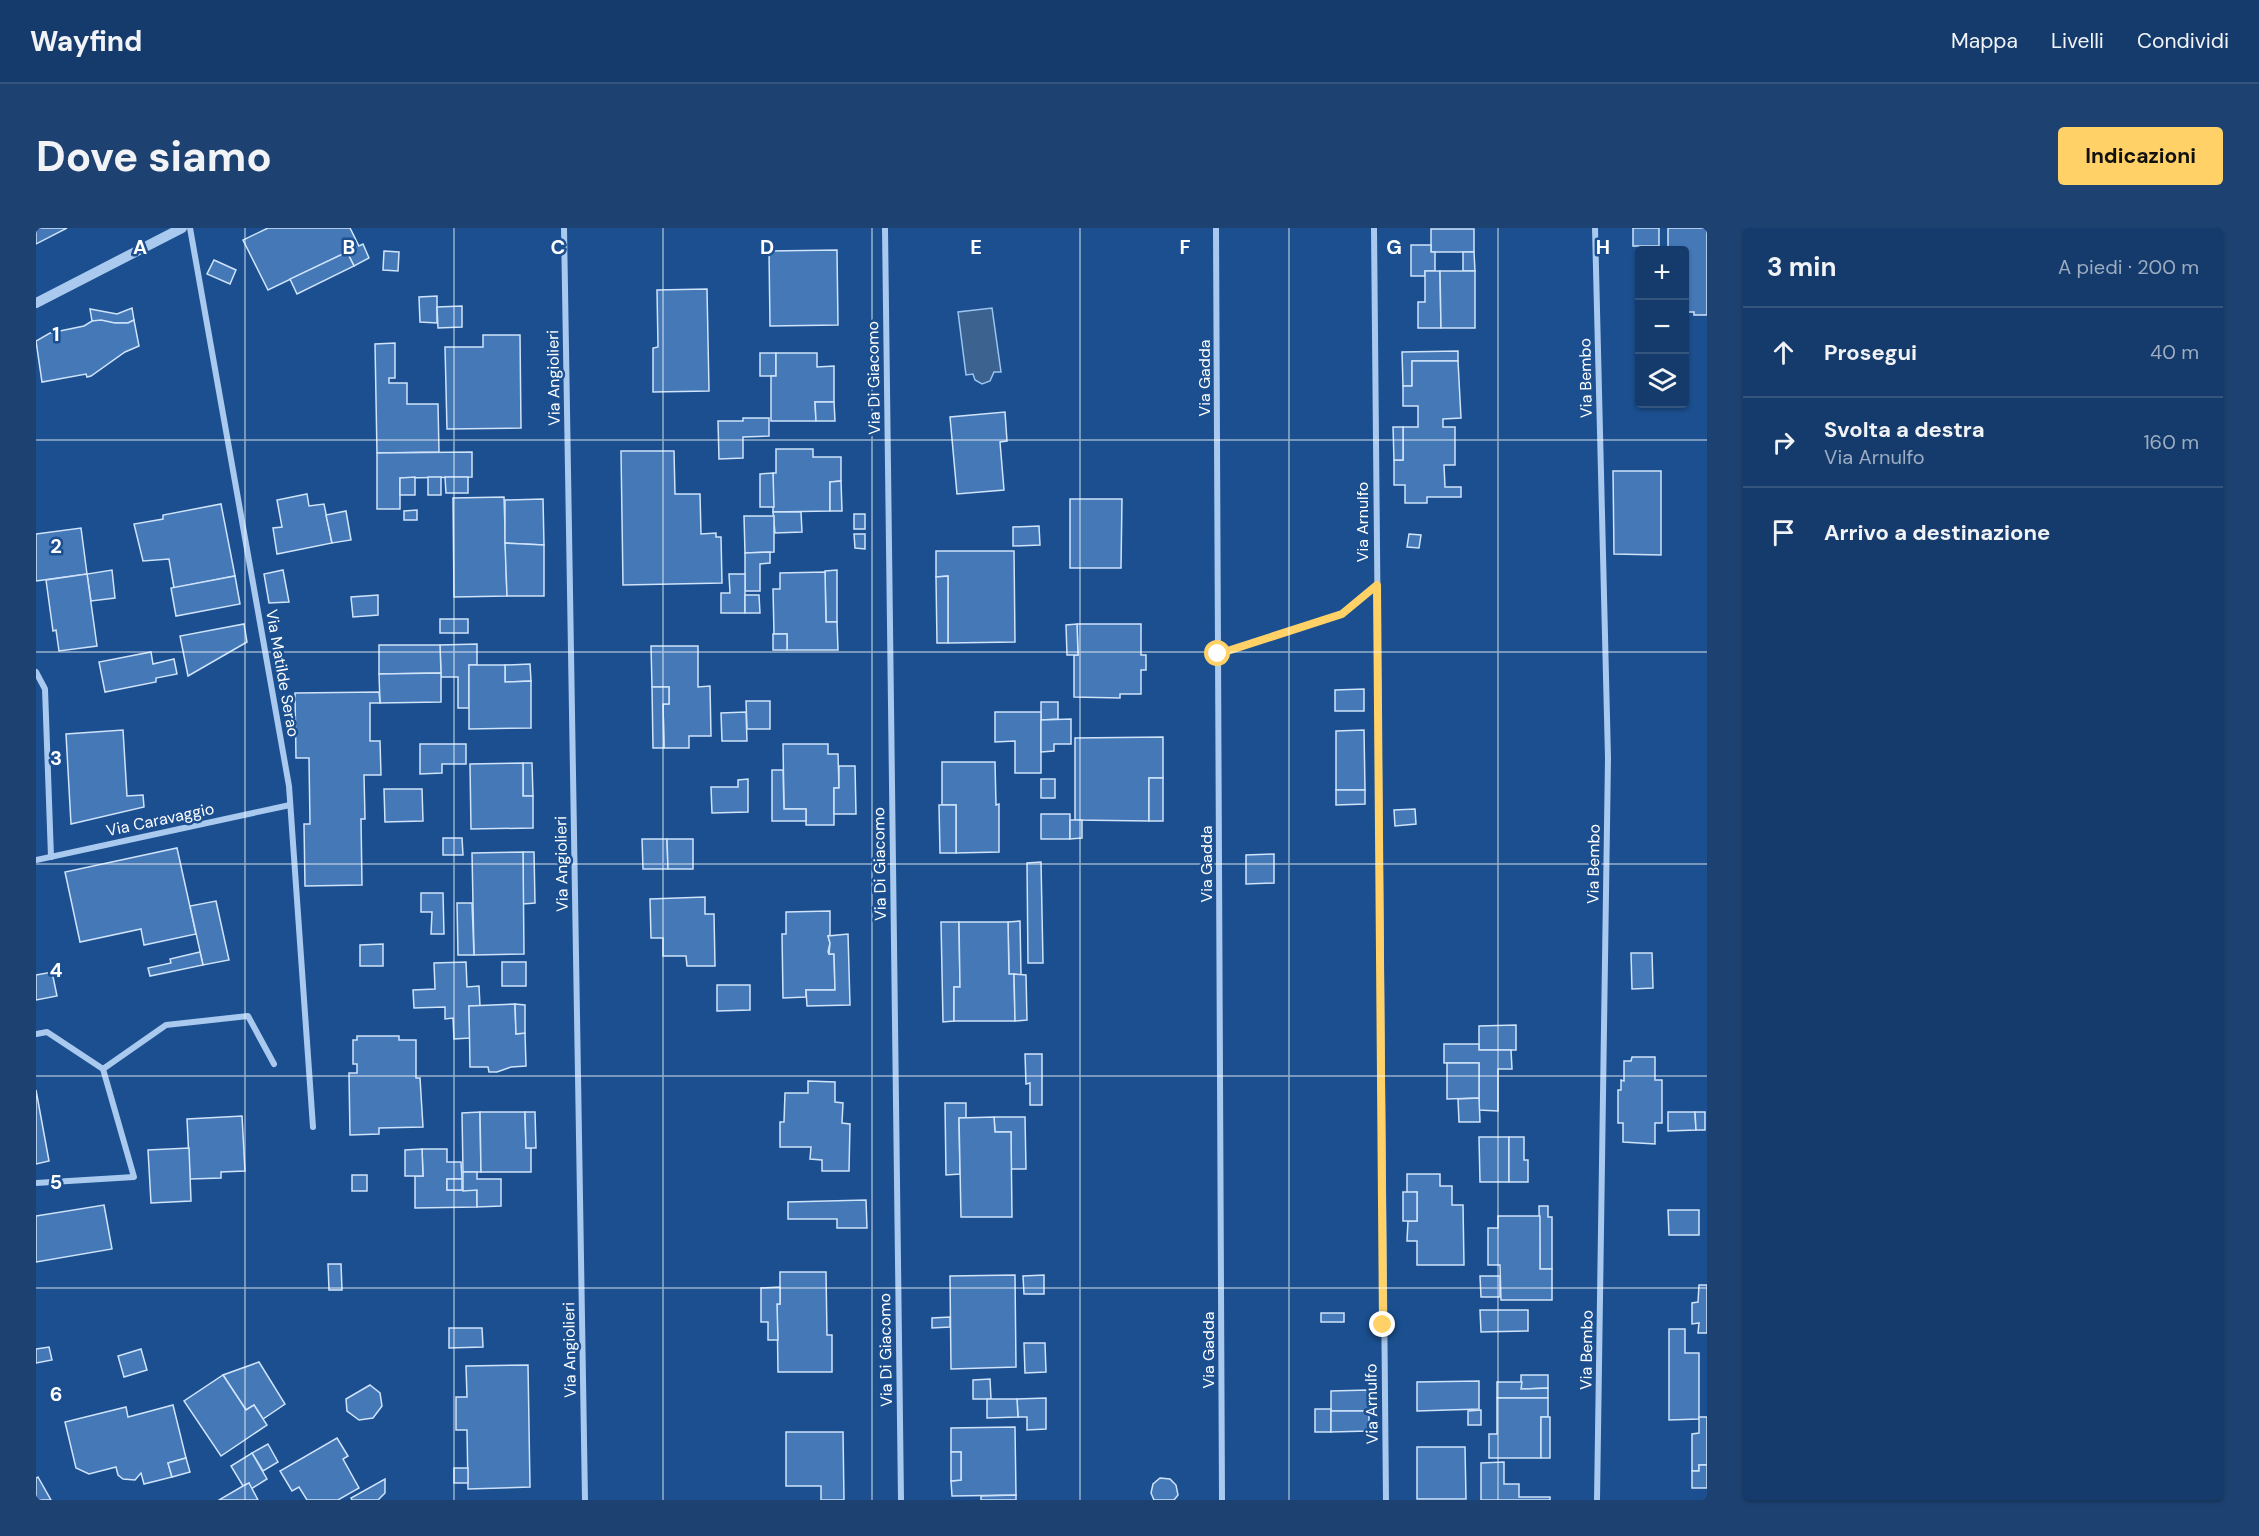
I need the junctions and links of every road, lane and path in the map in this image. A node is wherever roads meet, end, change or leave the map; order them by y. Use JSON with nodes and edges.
{"nodes":[{"id":1,"x":182,"y":228,"type":"edge"},
{"id":2,"x":190,"y":228,"type":"edge"},
{"id":3,"x":564,"y":228,"type":"edge"},
{"id":4,"x":885,"y":228,"type":"edge"},
{"id":5,"x":1216,"y":228,"type":"edge"},
{"id":6,"x":1374,"y":228,"type":"edge"},
{"id":7,"x":1595,"y":228,"type":"edge"},
{"id":8,"x":36,"y":303,"type":"edge"},
{"id":9,"x":1377,"y":585,"type":"junction"},
{"id":10,"x":1218,"y":654,"type":"junction"},
{"id":11,"x":36,"y":672,"type":"edge"},
{"id":12,"x":290,"y":805,"type":"junction"},
{"id":13,"x":51,"y":856,"type":"junction"},
{"id":14,"x":36,"y":860,"type":"edge"},
{"id":15,"x":36,"y":1034,"type":"edge"},
{"id":16,"x":274,"y":1064,"type":"dead end"},
{"id":17,"x":103,"y":1069,"type":"junction"},
{"id":18,"x":313,"y":1126,"type":"dead end"},
{"id":19,"x":36,"y":1183,"type":"edge"},
{"id":20,"x":585,"y":1500,"type":"edge"},
{"id":21,"x":900,"y":1500,"type":"edge"},
{"id":22,"x":1222,"y":1500,"type":"edge"},
{"id":23,"x":1386,"y":1500,"type":"edge"},
{"id":24,"x":1597,"y":1500,"type":"edge"}],
"edges":[{"from":1,"to":8,"type":"street"},
{"from":2,"to":12,"type":"street","name":"Via Matilde Serao"},
{"from":3,"to":20,"type":"street","name":"Via Angiolieri"},
{"from":4,"to":21,"type":"street","name":"Via Di Giacomo"},
{"from":5,"to":10,"type":"street","name":"Via Gadda"},
{"from":6,"to":9,"type":"street","name":"Via Arnulfo"},
{"from":7,"to":24,"type":"street","name":"Via Bembo"},
{"from":9,"to":10,"type":"path"},
{"from":9,"to":23,"type":"street","name":"Via Arnulfo"},
{"from":10,"to":22,"type":"street","name":"Via Gadda"},
{"from":11,"to":13,"type":"street"},
{"from":12,"to":13,"type":"street","name":"Via Caravaggio"},
{"from":12,"to":18,"type":"street","name":"Via Matilde Serao"},
{"from":13,"to":14,"type":"street","name":"Via Caravaggio"},
{"from":15,"to":17,"type":"street"},
{"from":16,"to":17,"type":"street"},
{"from":17,"to":19,"type":"street"}]}
